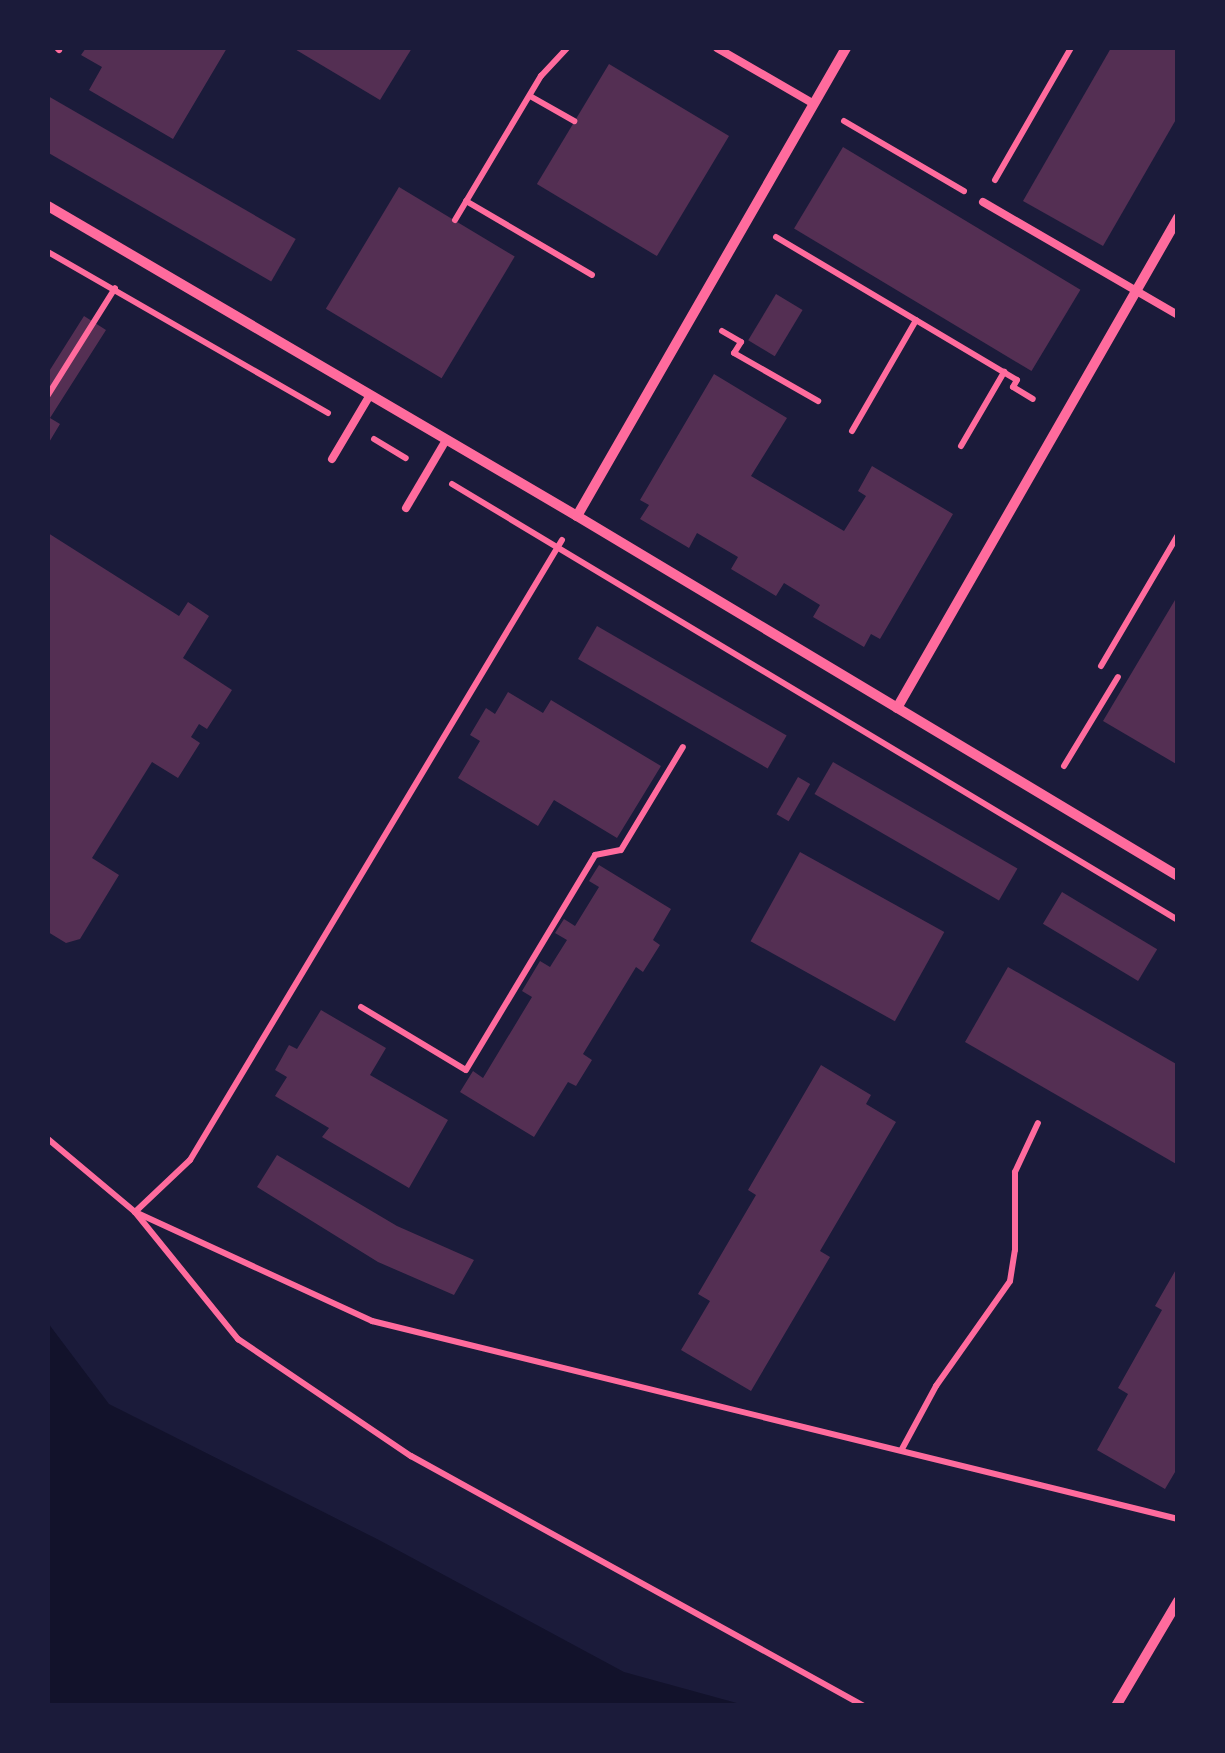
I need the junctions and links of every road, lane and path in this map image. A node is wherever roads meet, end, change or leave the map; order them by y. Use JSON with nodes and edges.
{"nodes":[{"id":1,"x":568,"y":48,"type":"edge"},
{"id":2,"x":718,"y":48,"type":"edge"},
{"id":3,"x":846,"y":48,"type":"edge"},
{"id":4,"x":1071,"y":48,"type":"edge"},
{"id":5,"x":558,"y":52,"type":"edge"},
{"id":6,"x":530,"y":96,"type":"junction"},
{"id":7,"x":814,"y":104,"type":"junction"},
{"id":8,"x":574,"y":121,"type":"dead end"},
{"id":9,"x":844,"y":121,"type":"dead end"},
{"id":10,"x":466,"y":202,"type":"junction"},
{"id":11,"x":983,"y":202,"type":"junction"},
{"id":12,"x":48,"y":206,"type":"edge"},
{"id":13,"x":1178,"y":218,"type":"edge"},
{"id":14,"x":454,"y":220,"type":"dead end"},
{"id":15,"x":776,"y":237,"type":"dead end"},
{"id":16,"x":48,"y":252,"type":"edge"},
{"id":17,"x":135,"y":257,"type":"junction"},
{"id":18,"x":592,"y":275,"type":"dead end"},
{"id":19,"x":114,"y":290,"type":"junction"},
{"id":20,"x":1136,"y":291,"type":"junction"},
{"id":21,"x":1178,"y":315,"type":"edge"},
{"id":22,"x":916,"y":320,"type":"junction"},
{"id":23,"x":722,"y":331,"type":"dead end"},
{"id":24,"x":1004,"y":372,"type":"junction"},
{"id":25,"x":48,"y":395,"type":"edge"},
{"id":26,"x":370,"y":395,"type":"junction"},
{"id":27,"x":1032,"y":399,"type":"dead end"},
{"id":28,"x":818,"y":401,"type":"dead end"},
{"id":29,"x":352,"y":426,"type":"junction"},
{"id":30,"x":852,"y":432,"type":"dead end"},
{"id":31,"x":446,"y":440,"type":"junction"},
{"id":32,"x":961,"y":446,"type":"dead end"},
{"id":33,"x":332,"y":460,"type":"dead end"},
{"id":34,"x":428,"y":470,"type":"junction"},
{"id":35,"x":406,"y":508,"type":"dead end"},
{"id":36,"x":576,"y":516,"type":"junction"},
{"id":37,"x":1178,"y":535,"type":"edge"},
{"id":38,"x":559,"y":545,"type":"junction"},
{"id":39,"x":1101,"y":666,"type":"dead end"},
{"id":40,"x":1118,"y":677,"type":"dead end"},
{"id":41,"x":898,"y":708,"type":"junction"},
{"id":42,"x":683,"y":747,"type":"dead end"},
{"id":43,"x":1064,"y":766,"type":"dead end"},
{"id":44,"x":1178,"y":876,"type":"edge"},
{"id":45,"x":1178,"y":920,"type":"edge"},
{"id":46,"x":361,"y":1007,"type":"dead end"},
{"id":47,"x":1038,"y":1124,"type":"dead end"},
{"id":48,"x":48,"y":1138,"type":"edge"},
{"id":49,"x":135,"y":1212,"type":"junction"},
{"id":50,"x":902,"y":1450,"type":"junction"},
{"id":51,"x":1178,"y":1519,"type":"edge"},
{"id":52,"x":1178,"y":1602,"type":"edge"},
{"id":53,"x":864,"y":1706,"type":"edge"},
{"id":54,"x":1116,"y":1706,"type":"edge"}],
"edges":[{"from":1,"to":5,"type":"path"},
{"from":2,"to":7,"type":"lane"},
{"from":3,"to":7,"type":"street"},
{"from":4,"to":11,"type":"path"},
{"from":5,"to":6,"type":"path"},
{"from":6,"to":8,"type":"path"},
{"from":6,"to":10,"type":"path"},
{"from":7,"to":36,"type":"street"},
{"from":9,"to":11,"type":"path"},
{"from":10,"to":14,"type":"path"},
{"from":10,"to":18,"type":"path"},
{"from":11,"to":20,"type":"lane"},
{"from":12,"to":17,"type":"street"},
{"from":13,"to":20,"type":"street"},
{"from":15,"to":22,"type":"path"},
{"from":16,"to":19,"type":"path"},
{"from":17,"to":19,"type":"path"},
{"from":17,"to":26,"type":"street"},
{"from":19,"to":25,"type":"path"},
{"from":19,"to":29,"type":"path"},
{"from":20,"to":21,"type":"lane"},
{"from":20,"to":41,"type":"street"},
{"from":22,"to":24,"type":"path"},
{"from":22,"to":30,"type":"path"},
{"from":23,"to":28,"type":"path"},
{"from":24,"to":27,"type":"path"},
{"from":24,"to":32,"type":"path"},
{"from":26,"to":29,"type":"lane"},
{"from":26,"to":31,"type":"street"},
{"from":29,"to":33,"type":"lane"},
{"from":29,"to":34,"type":"path"},
{"from":31,"to":34,"type":"lane"},
{"from":31,"to":36,"type":"street"},
{"from":34,"to":35,"type":"lane"},
{"from":34,"to":38,"type":"path"},
{"from":36,"to":38,"type":"path"},
{"from":36,"to":41,"type":"street"},
{"from":37,"to":39,"type":"path"},
{"from":38,"to":45,"type":"path"},
{"from":38,"to":49,"type":"path"},
{"from":40,"to":43,"type":"path"},
{"from":41,"to":44,"type":"street"},
{"from":42,"to":46,"type":"path"},
{"from":47,"to":50,"type":"path"},
{"from":48,"to":49,"type":"path"},
{"from":49,"to":50,"type":"path"},
{"from":49,"to":53,"type":"path"},
{"from":50,"to":51,"type":"path"},
{"from":52,"to":54,"type":"street"}]}
